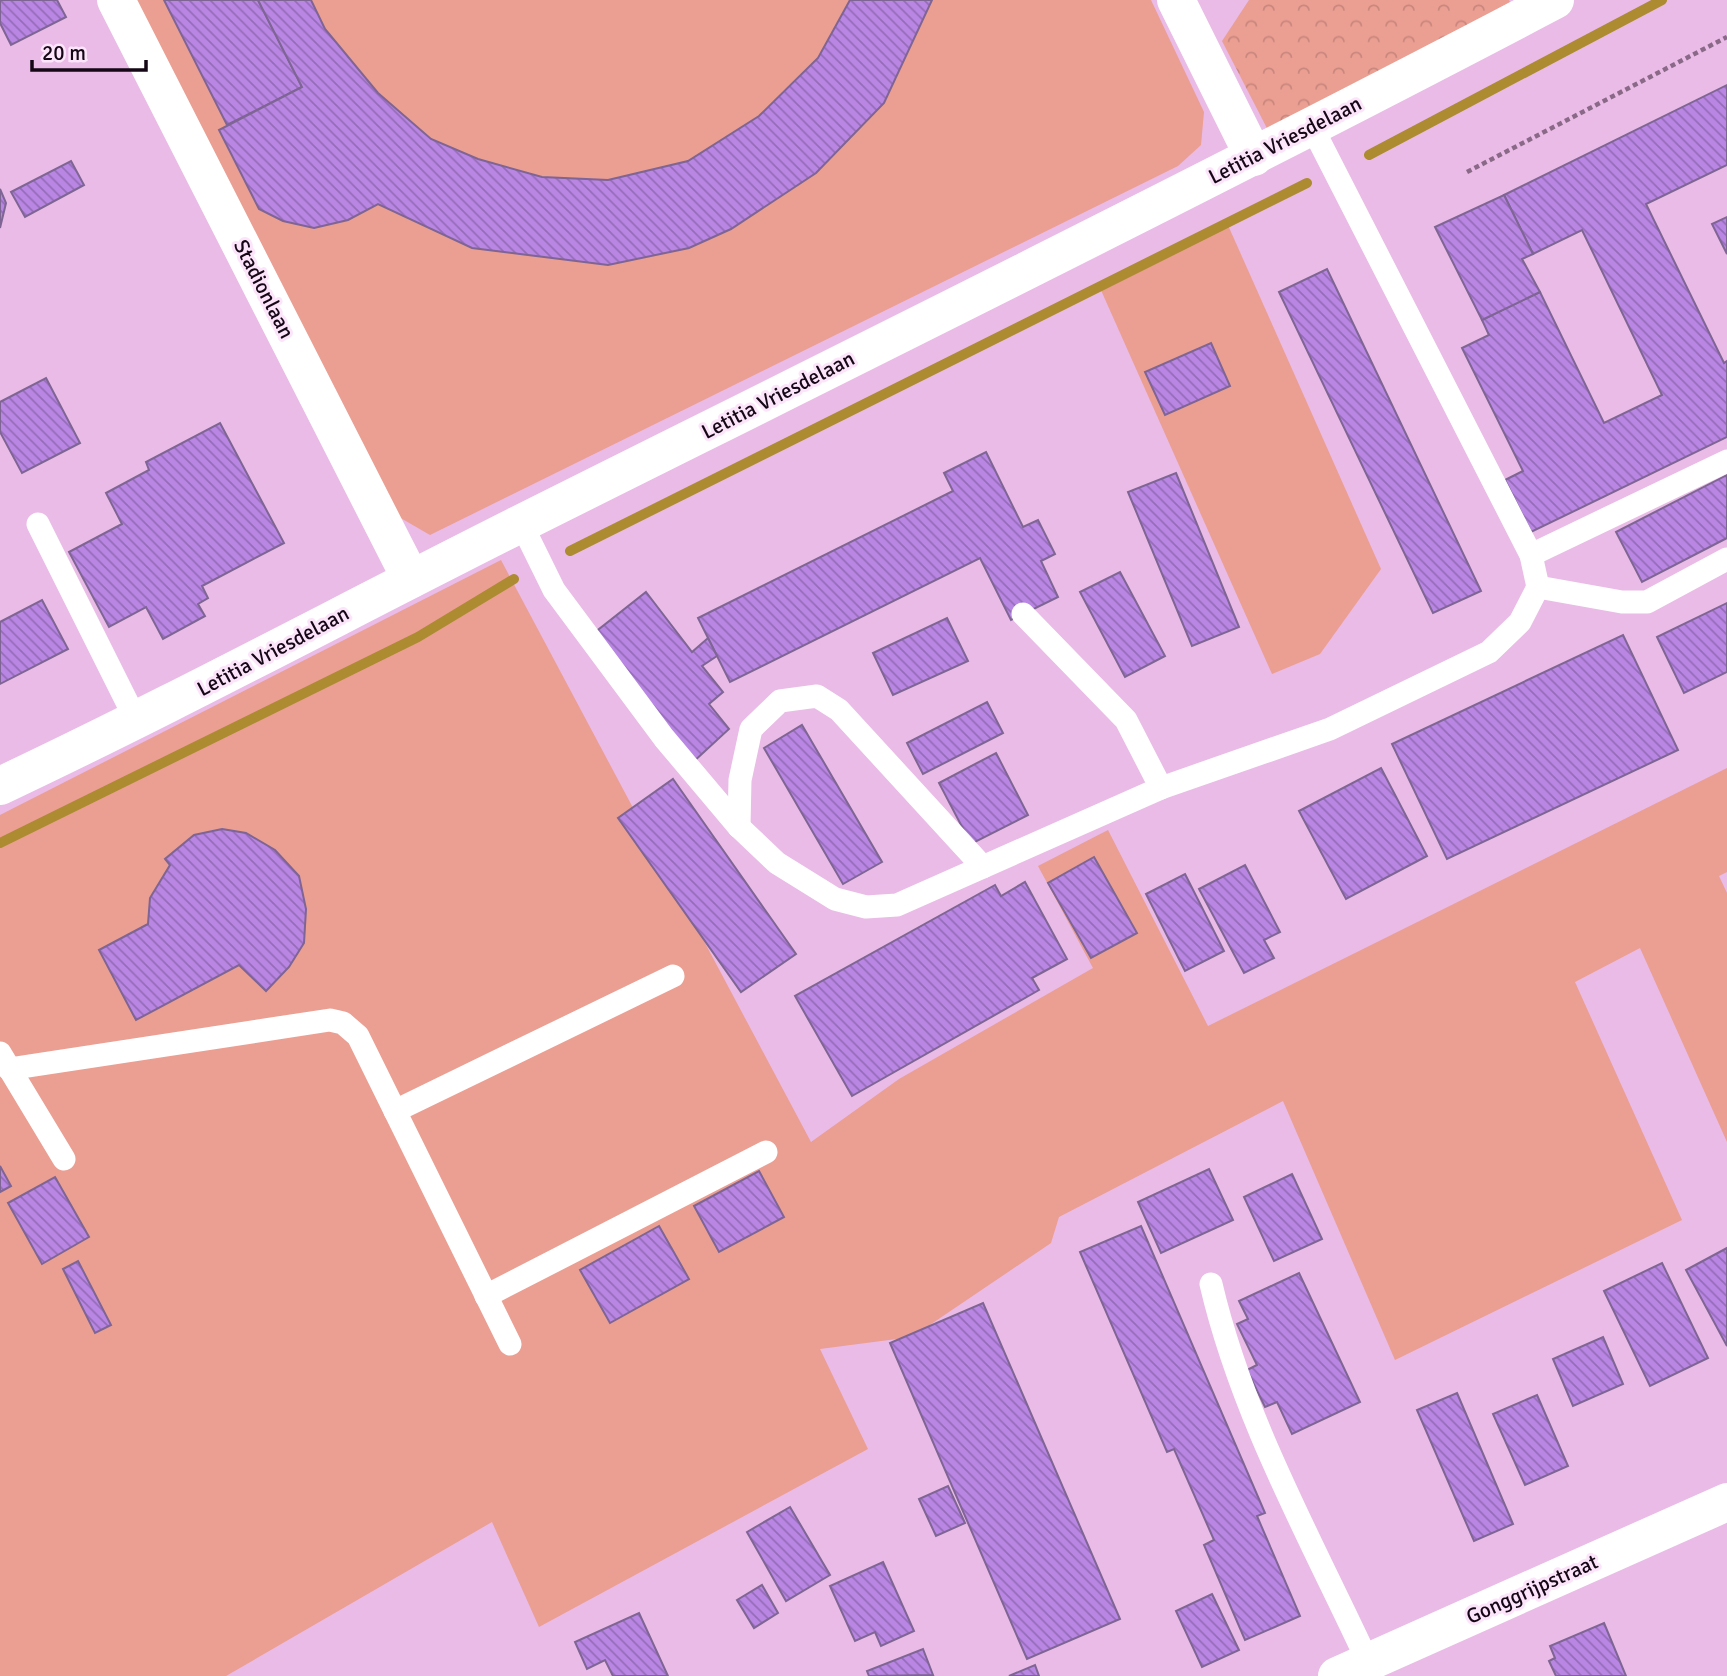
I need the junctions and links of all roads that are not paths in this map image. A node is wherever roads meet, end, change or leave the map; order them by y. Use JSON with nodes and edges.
{"nodes":[{"id":1,"x":116,"y":0,"type":"edge"},
{"id":2,"x":1176,"y":0,"type":"edge"},
{"id":3,"x":1555,"y":0,"type":"edge"},
{"id":4,"x":1312,"y":127,"type":"junction"},
{"id":5,"x":1254,"y":157,"type":"junction"},
{"id":6,"x":1727,"y":460,"type":"edge"},
{"id":7,"x":520,"y":523,"type":"junction"},
{"id":8,"x":38,"y":524,"type":"dead end"},
{"id":9,"x":1531,"y":555,"type":"junction"},
{"id":10,"x":1727,"y":559,"type":"edge"},
{"id":11,"x":411,"y":579,"type":"junction"},
{"id":12,"x":1538,"y":587,"type":"junction"},
{"id":13,"x":1023,"y":614,"type":"dead end"},
{"id":14,"x":137,"y":722,"type":"junction"},
{"id":15,"x":0,"y":786,"type":"edge"},
{"id":16,"x":1161,"y":788,"type":"junction"},
{"id":17,"x":739,"y":827,"type":"junction"},
{"id":18,"x":983,"y":867,"type":"junction"},
{"id":19,"x":673,"y":976,"type":"dead end"},
{"id":20,"x":5,"y":1061,"type":"edge"},
{"id":21,"x":395,"y":1111,"type":"junction"},
{"id":22,"x":766,"y":1152,"type":"dead end"},
{"id":23,"x":64,"y":1160,"type":"dead end"},
{"id":24,"x":1211,"y":1284,"type":"dead end"},
{"id":25,"x":486,"y":1296,"type":"junction"},
{"id":26,"x":510,"y":1344,"type":"dead end"},
{"id":27,"x":1727,"y":1502,"type":"edge"},
{"id":28,"x":1352,"y":1669,"type":"edge"}],
"edges":[{"from":1,"to":11,"type":"street","name":"Stadionlaan"},
{"from":2,"to":5,"type":"street"},
{"from":3,"to":4,"type":"street","name":"Letitia Vriesdelaan"},
{"from":4,"to":5,"type":"street","name":"Letitia Vriesdelaan"},
{"from":4,"to":9,"type":"lane"},
{"from":5,"to":7,"type":"street","name":"Letitia Vriesdelaan"},
{"from":6,"to":9,"type":"lane"},
{"from":7,"to":11,"type":"street","name":"Letitia Vriesdelaan"},
{"from":7,"to":17,"type":"lane"},
{"from":8,"to":14,"type":"lane"},
{"from":9,"to":12,"type":"lane"},
{"from":10,"to":12,"type":"lane"},
{"from":11,"to":14,"type":"street","name":"Letitia Vriesdelaan"},
{"from":12,"to":16,"type":"lane"},
{"from":13,"to":16,"type":"lane"},
{"from":14,"to":15,"type":"street","name":"Letitia Vriesdelaan"},
{"from":16,"to":18,"type":"lane"},
{"from":17,"to":18,"type":"lane"},
{"from":17,"to":18,"type":"lane"},
{"from":19,"to":21,"type":"lane"},
{"from":20,"to":21,"type":"lane"},
{"from":20,"to":23,"type":"lane"},
{"from":21,"to":25,"type":"lane"},
{"from":22,"to":25,"type":"lane"},
{"from":24,"to":28,"type":"lane"},
{"from":25,"to":26,"type":"lane"},
{"from":27,"to":28,"type":"street","name":"Gonggrijpstraat"}]}
